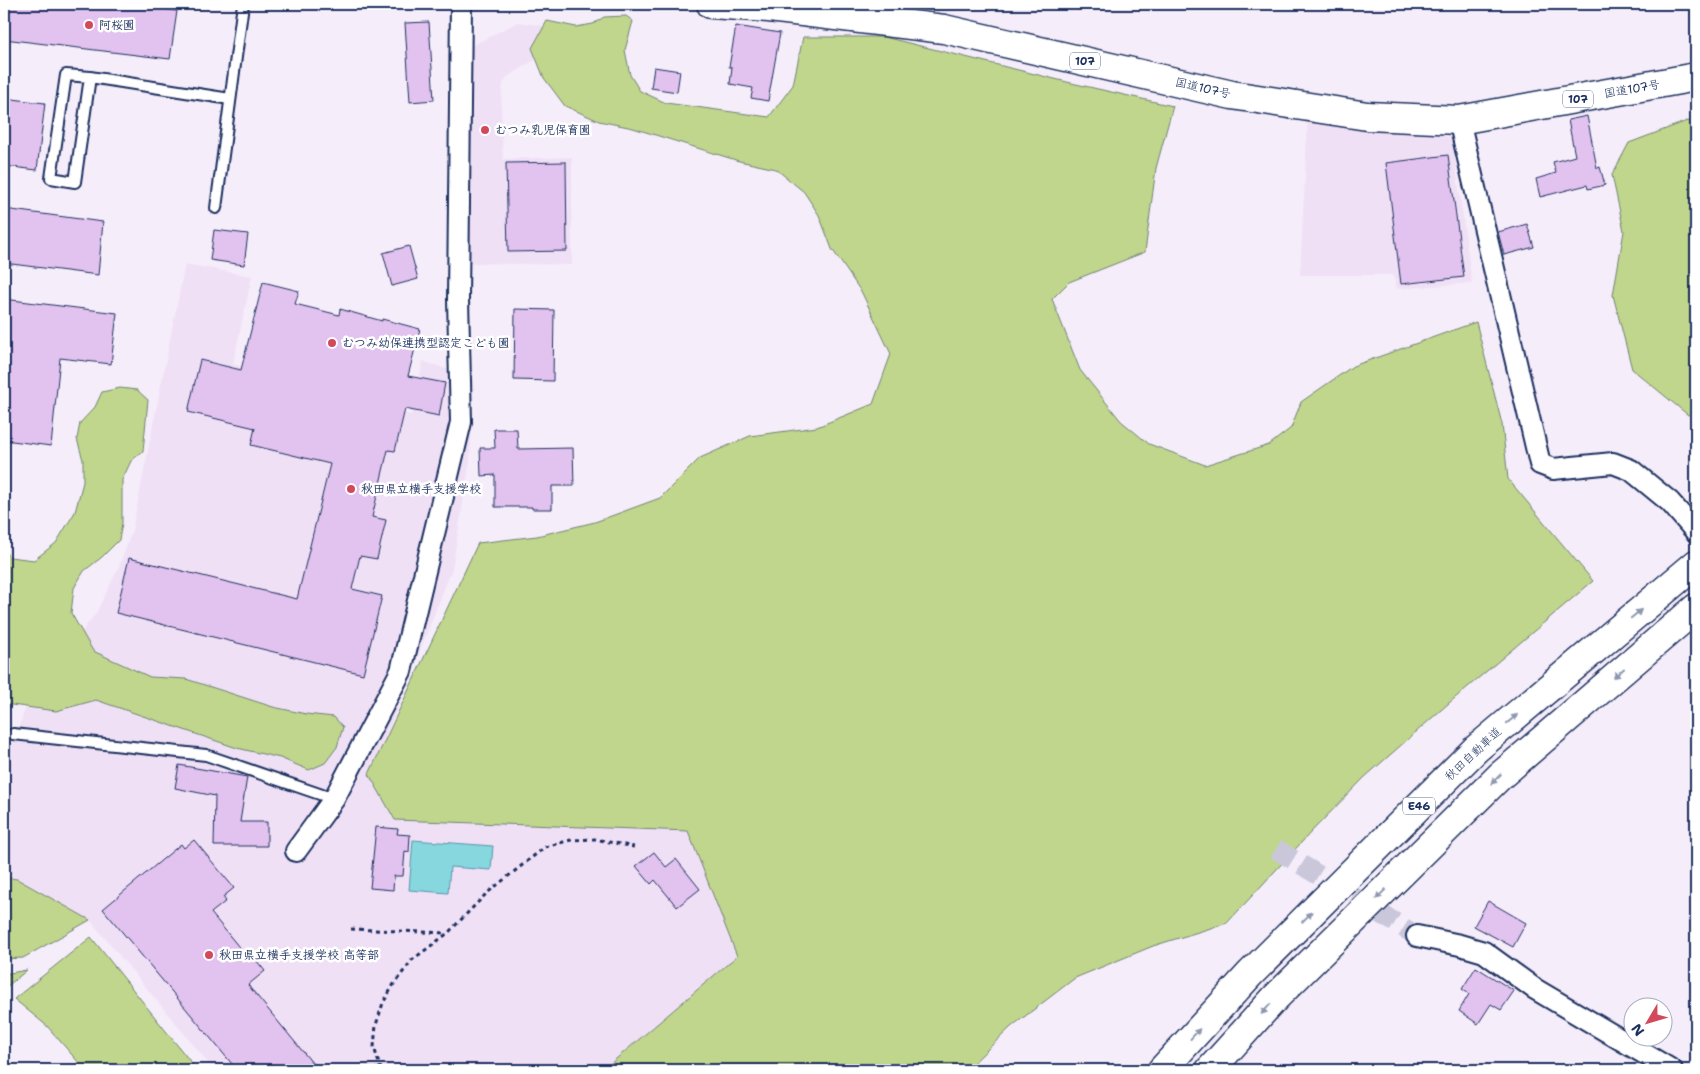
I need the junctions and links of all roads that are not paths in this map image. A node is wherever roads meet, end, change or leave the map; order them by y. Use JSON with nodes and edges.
{"nodes":[{"id":1,"x":242,"y":4,"type":"edge"},
{"id":2,"x":461,"y":4,"type":"edge"},
{"id":3,"x":711,"y":4,"type":"edge"},
{"id":4,"x":769,"y":6,"type":"edge"},
{"id":5,"x":90,"y":77,"type":"junction"},
{"id":6,"x":1696,"y":78,"type":"edge"},
{"id":7,"x":230,"y":99,"type":"junction"},
{"id":8,"x":1459,"y":120,"type":"junction"},
{"id":9,"x":216,"y":208,"type":"dead end"},
{"id":10,"x":1696,"y":532,"type":"edge"},
{"id":11,"x":1696,"y":564,"type":"edge"},
{"id":12,"x":1696,"y":608,"type":"edge"},
{"id":13,"x":13,"y":734,"type":"dead end"},
{"id":14,"x":334,"y":799,"type":"junction"},
{"id":15,"x":296,"y":850,"type":"dead end"},
{"id":16,"x":1417,"y":936,"type":"tunnel mouth"},
{"id":17,"x":1162,"y":1070,"type":"edge"},
{"id":18,"x":1210,"y":1070,"type":"edge"},
{"id":19,"x":1672,"y":1070,"type":"edge"}],
"edges":[{"from":1,"to":7,"type":"lane"},
{"from":2,"to":14,"type":"street"},
{"from":3,"to":4,"type":"highway","name":"国道107号","number":"107"},
{"from":4,"to":8,"type":"highway","name":"国道107号","number":"107"},
{"from":5,"to":5,"type":"lane"},
{"from":5,"to":7,"type":"lane"},
{"from":6,"to":8,"type":"highway","name":"国道107号","number":"107"},
{"from":7,"to":9,"type":"lane"},
{"from":8,"to":10,"type":"street"},
{"from":17,"to":11,"type":"highway","name":"秋田自動車道","number":"E46","one_way":true},
{"from":12,"to":18,"type":"highway","number":"E46","one_way":true},
{"from":13,"to":14,"type":"lane"},
{"from":14,"to":15,"type":"street"},
{"from":16,"to":19,"type":"street"}]}
